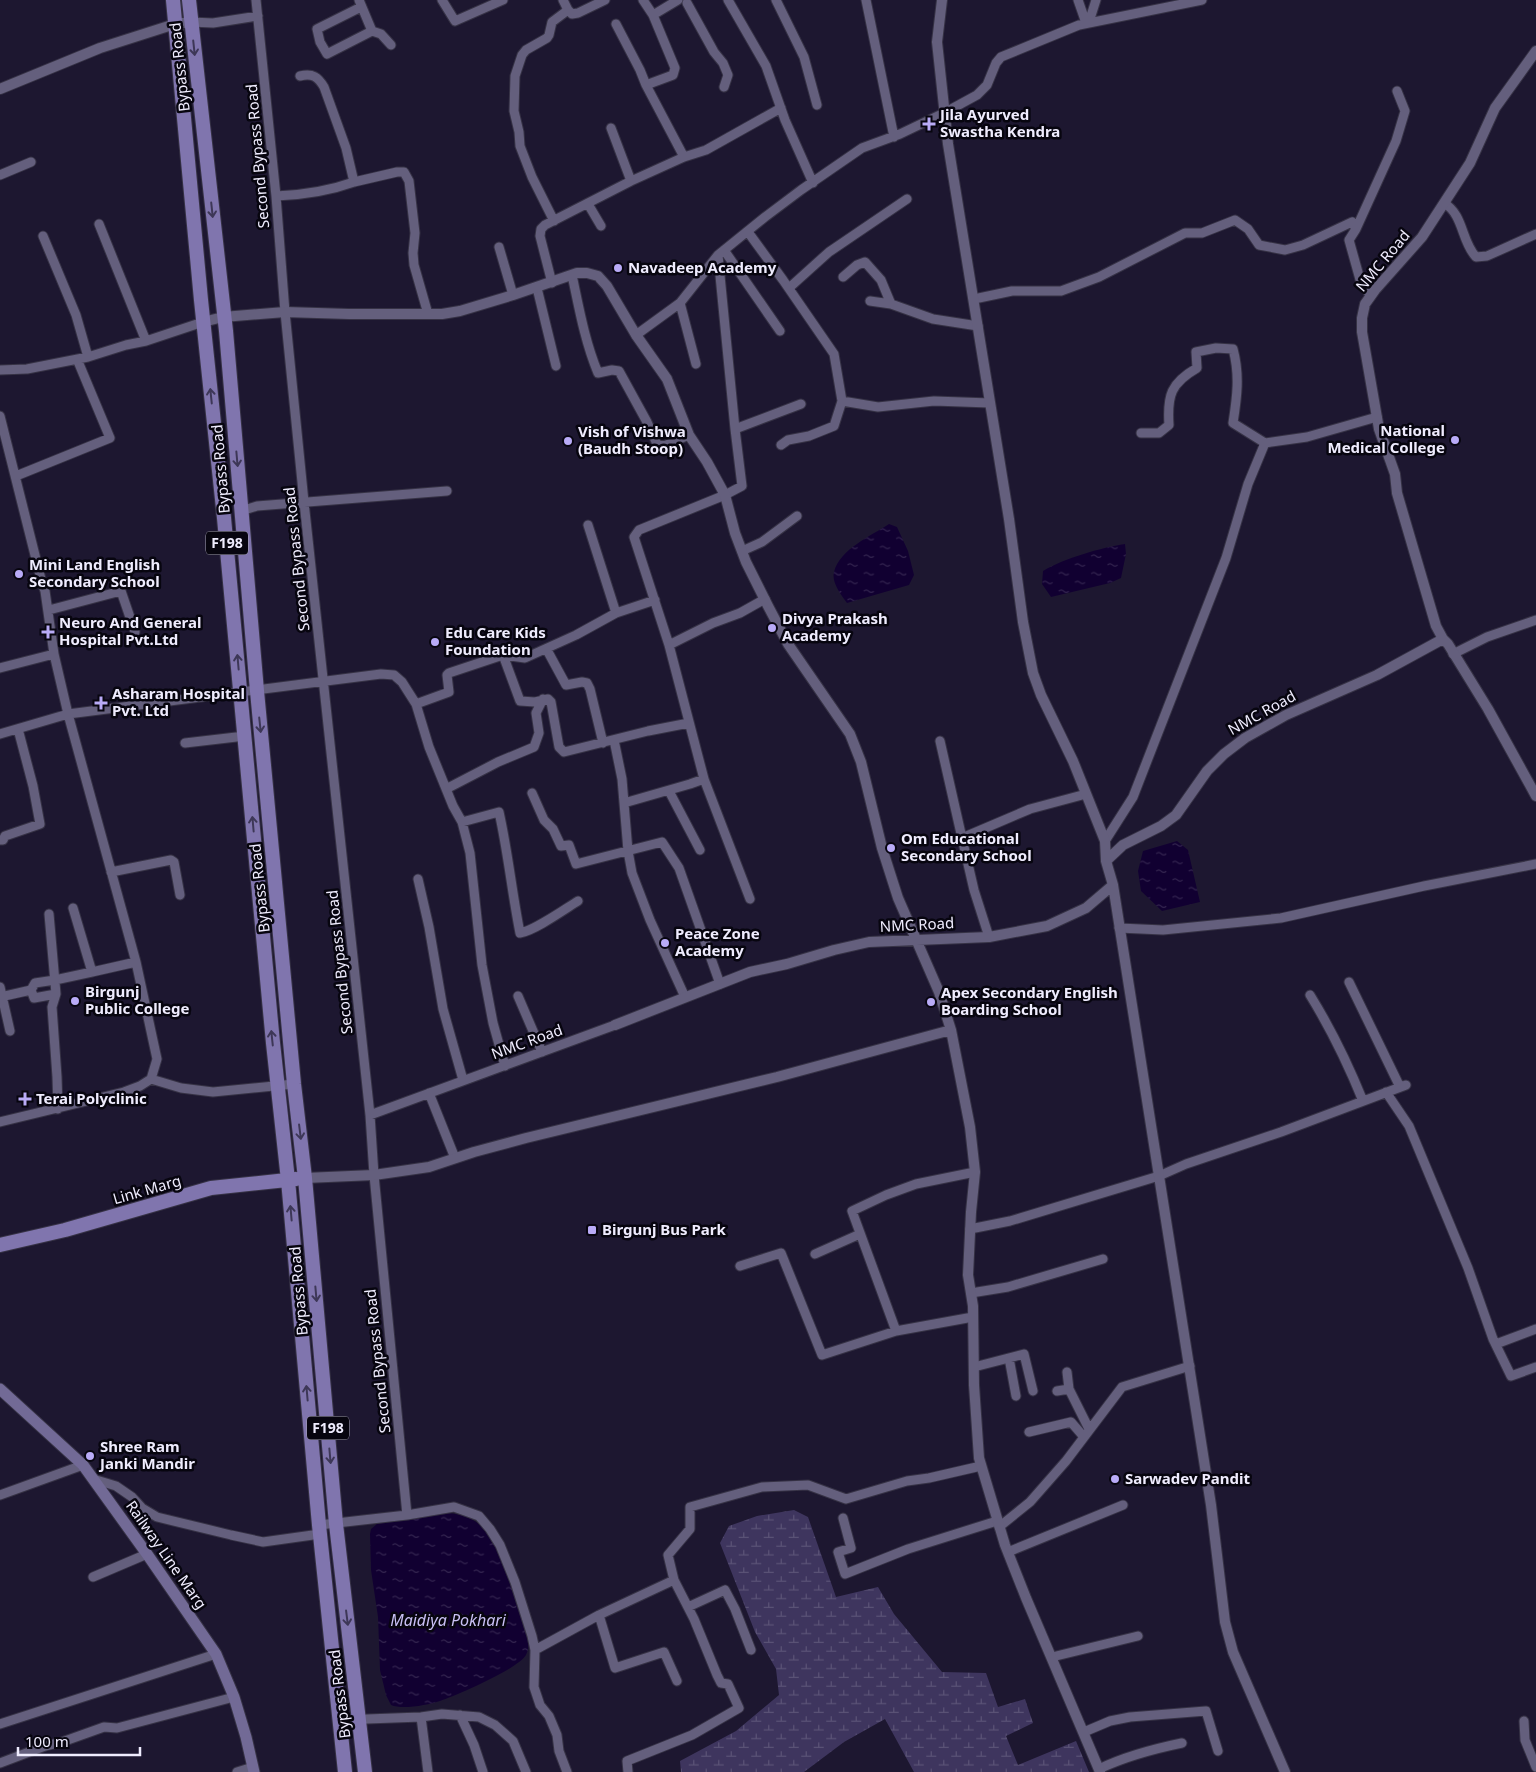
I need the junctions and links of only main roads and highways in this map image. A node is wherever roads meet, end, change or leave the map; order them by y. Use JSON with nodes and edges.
{"nodes":[{"id":1,"x":173,"y":0,"type":"edge"},
{"id":2,"x":189,"y":0,"type":"edge"},
{"id":3,"x":208,"y":180,"type":"junction"},
{"id":4,"x":190,"y":182,"type":"junction"},
{"id":5,"x":305,"y":1178,"type":"junction"},
{"id":6,"x":288,"y":1180,"type":"junction"},
{"id":7,"x":0,"y":1245,"type":"edge"},
{"id":8,"x":0,"y":1390,"type":"edge"},
{"id":9,"x":253,"y":1770,"type":"edge"},
{"id":10,"x":345,"y":1772,"type":"edge"},
{"id":11,"x":365,"y":1772,"type":"edge"}],
"edges":[{"from":1,"to":4,"type":"main road","name":"Bypass Road","number":"F198"},
{"from":2,"to":3,"type":"main road","name":"Bypass Road","number":"F198","one_way":true},
{"from":3,"to":4,"type":"main road"},
{"from":3,"to":5,"type":"main road","name":"Bypass Road","number":"F198","one_way":true},
{"from":6,"to":4,"type":"main road","name":"Bypass Road","number":"F198","one_way":true},
{"from":5,"to":6,"type":"main road","name":"Link Marg"},
{"from":5,"to":11,"type":"main road","name":"Bypass Road","number":"F198","one_way":true},
{"from":6,"to":7,"type":"main road","name":"Link Marg"},
{"from":10,"to":6,"type":"main road","name":"Bypass Road","number":"F198","one_way":true},
{"from":8,"to":9,"type":"main road","name":"Railway Line Marg"}]}
